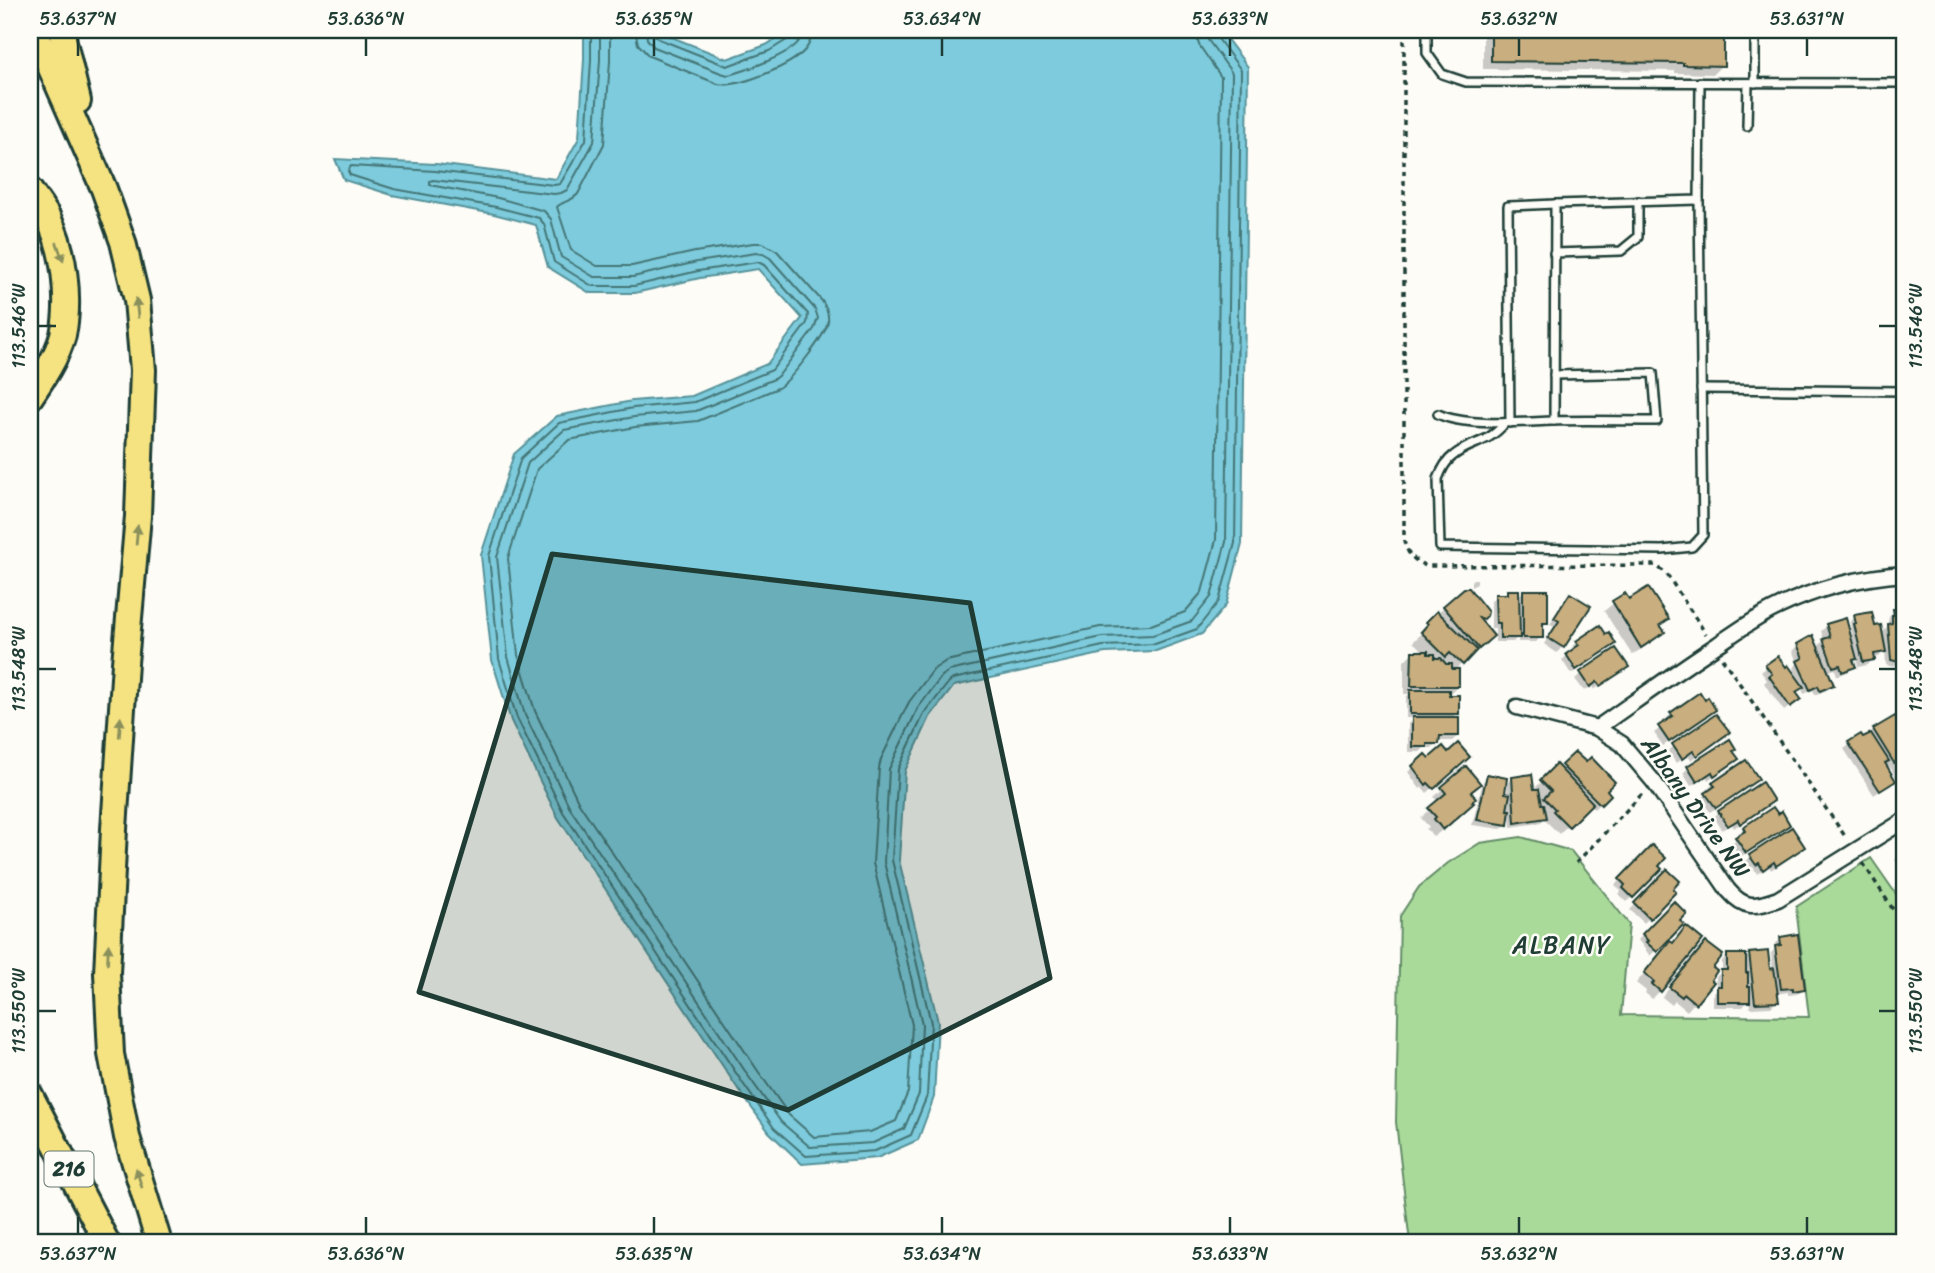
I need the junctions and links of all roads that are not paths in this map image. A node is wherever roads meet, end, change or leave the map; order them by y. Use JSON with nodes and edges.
{"nodes":[{"id":1,"x":34,"y":30,"type":"edge"},
{"id":2,"x":63,"y":30,"type":"edge"},
{"id":3,"x":1427,"y":30,"type":"edge"},
{"id":4,"x":1755,"y":30,"type":"edge"},
{"id":5,"x":1700,"y":82,"type":"junction"},
{"id":6,"x":1752,"y":83,"type":"junction"},
{"id":7,"x":1905,"y":83,"type":"edge"},
{"id":8,"x":1747,"y":125,"type":"dead end"},
{"id":9,"x":94,"y":166,"type":"junction"},
{"id":10,"x":30,"y":191,"type":"edge"},
{"id":11,"x":1699,"y":200,"type":"junction"},
{"id":12,"x":1638,"y":201,"type":"junction"},
{"id":13,"x":1555,"y":204,"type":"junction"},
{"id":14,"x":1554,"y":253,"type":"junction"},
{"id":15,"x":1554,"y":375,"type":"junction"},
{"id":16,"x":1701,"y":388,"type":"junction"},
{"id":17,"x":1905,"y":391,"type":"edge"},
{"id":18,"x":30,"y":397,"type":"edge"},
{"id":19,"x":1438,"y":414,"type":"dead end"},
{"id":20,"x":1554,"y":421,"type":"junction"},
{"id":21,"x":1507,"y":423,"type":"junction"},
{"id":22,"x":1905,"y":574,"type":"edge"},
{"id":23,"x":1517,"y":707,"type":"dead end"},
{"id":24,"x":1597,"y":728,"type":"junction"},
{"id":25,"x":1905,"y":820,"type":"edge"},
{"id":26,"x":30,"y":1095,"type":"edge"},
{"id":27,"x":107,"y":1243,"type":"edge"},
{"id":28,"x":159,"y":1243,"type":"edge"}],
"edges":[{"from":1,"to":9,"type":"highway"},
{"from":2,"to":9,"type":"highway"},
{"from":3,"to":5,"type":"lane"},
{"from":4,"to":6,"type":"lane"},
{"from":5,"to":6,"type":"lane"},
{"from":5,"to":11,"type":"lane"},
{"from":6,"to":7,"type":"lane"},
{"from":6,"to":8,"type":"lane"},
{"from":28,"to":9,"type":"highway","one_way":true},
{"from":10,"to":18,"type":"highway","one_way":true},
{"from":11,"to":12,"type":"lane"},
{"from":11,"to":16,"type":"lane"},
{"from":12,"to":13,"type":"lane"},
{"from":12,"to":14,"type":"lane"},
{"from":13,"to":14,"type":"lane"},
{"from":13,"to":21,"type":"lane"},
{"from":14,"to":15,"type":"lane"},
{"from":15,"to":20,"type":"lane"},
{"from":15,"to":20,"type":"lane"},
{"from":16,"to":17,"type":"lane"},
{"from":16,"to":21,"type":"lane"},
{"from":19,"to":21,"type":"lane"},
{"from":20,"to":21,"type":"lane"},
{"from":22,"to":24,"type":"street"},
{"from":23,"to":24,"type":"street","name":"Albany Drive NW"},
{"from":24,"to":25,"type":"street","name":"Albany Drive NW"},
{"from":26,"to":27,"type":"highway","number":"216"}]}
